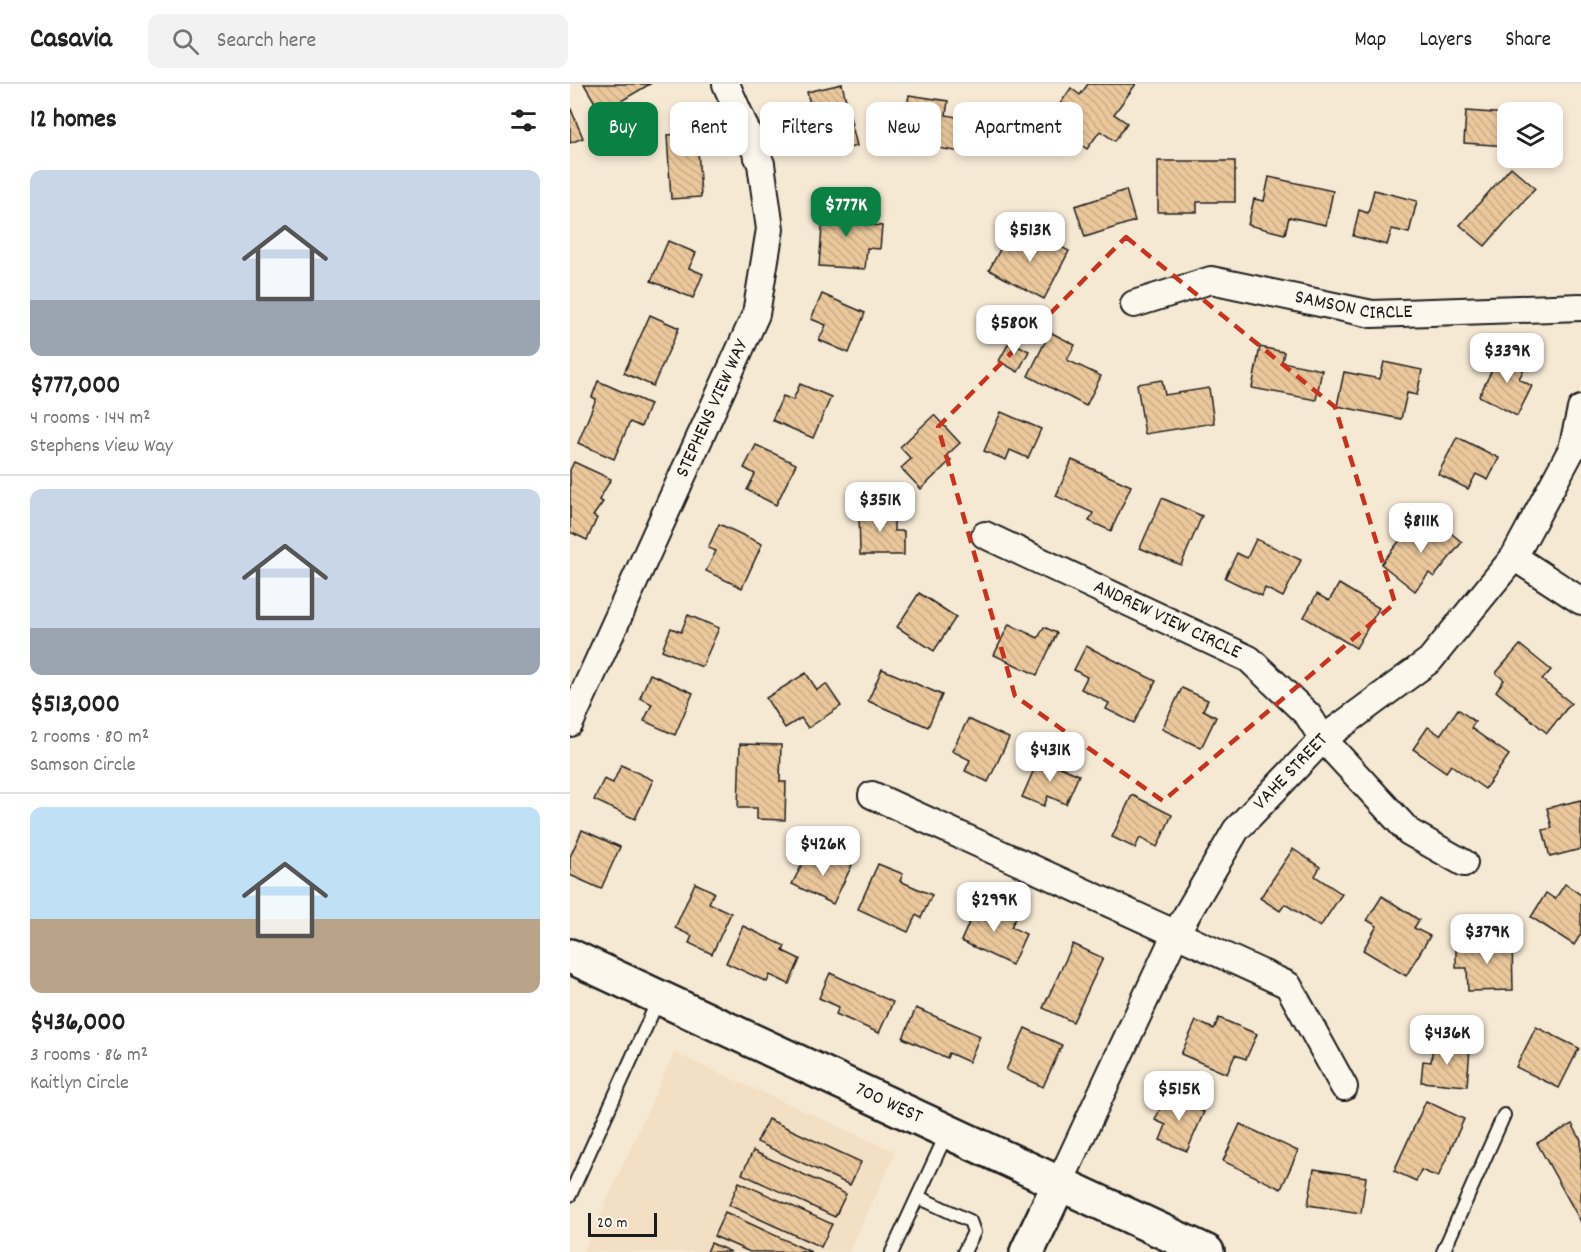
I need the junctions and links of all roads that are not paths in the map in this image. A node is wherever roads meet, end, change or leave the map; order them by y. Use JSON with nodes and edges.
{"nodes":[{"id":1,"x":726,"y":84,"type":"edge"},
{"id":2,"x":1134,"y":304,"type":"dead end"},
{"id":3,"x":1581,"y":307,"type":"edge"},
{"id":4,"x":1581,"y":409,"type":"edge"},
{"id":5,"x":985,"y":535,"type":"dead end"},
{"id":6,"x":1514,"y":557,"type":"junction"},
{"id":7,"x":1581,"y":601,"type":"edge"},
{"id":8,"x":570,"y":723,"type":"edge"},
{"id":9,"x":1323,"y":739,"type":"junction"},
{"id":10,"x":872,"y":795,"type":"dead end"},
{"id":11,"x":1464,"y":864,"type":"dead end"},
{"id":12,"x":1176,"y":933,"type":"junction"},
{"id":13,"x":570,"y":956,"type":"edge"},
{"id":14,"x":659,"y":997,"type":"junction"},
{"id":15,"x":1344,"y":1087,"type":"dead end"},
{"id":16,"x":1504,"y":1115,"type":"dead end"},
{"id":17,"x":948,"y":1130,"type":"junction"},
{"id":18,"x":1059,"y":1184,"type":"junction"},
{"id":19,"x":570,"y":1195,"type":"edge"},
{"id":20,"x":918,"y":1197,"type":"junction"},
{"id":21,"x":892,"y":1252,"type":"edge"},
{"id":22,"x":964,"y":1252,"type":"edge"},
{"id":23,"x":1027,"y":1252,"type":"edge"},
{"id":24,"x":1207,"y":1252,"type":"edge"},
{"id":25,"x":1443,"y":1252,"type":"edge"}],
"edges":[{"from":1,"to":8,"type":"street","name":"STEPHENS VIEW WAY"},
{"from":2,"to":3,"type":"street","name":"SAMSON CIRCLE"},
{"from":4,"to":6,"type":"street","name":"VAHE STREET"},
{"from":5,"to":9,"type":"street","name":"ANDREW VIEW CIRCLE"},
{"from":6,"to":7,"type":"street"},
{"from":6,"to":9,"type":"street","name":"VAHE STREET"},
{"from":9,"to":11,"type":"street","name":"ANDREW VIEW CIRCLE"},
{"from":9,"to":12,"type":"street","name":"VAHE STREET"},
{"from":10,"to":12,"type":"street"},
{"from":12,"to":15,"type":"street"},
{"from":12,"to":18,"type":"street","name":"VAHE STREET"},
{"from":13,"to":14,"type":"street","name":"700 WEST"},
{"from":14,"to":17,"type":"street","name":"700 WEST"},
{"from":14,"to":19,"type":"lane"},
{"from":16,"to":25,"type":"lane"},
{"from":17,"to":18,"type":"street","name":"700 WEST"},
{"from":17,"to":20,"type":"lane"},
{"from":18,"to":23,"type":"street"},
{"from":18,"to":24,"type":"street","name":"700 WEST"},
{"from":20,"to":21,"type":"lane"},
{"from":20,"to":22,"type":"lane"}]}
